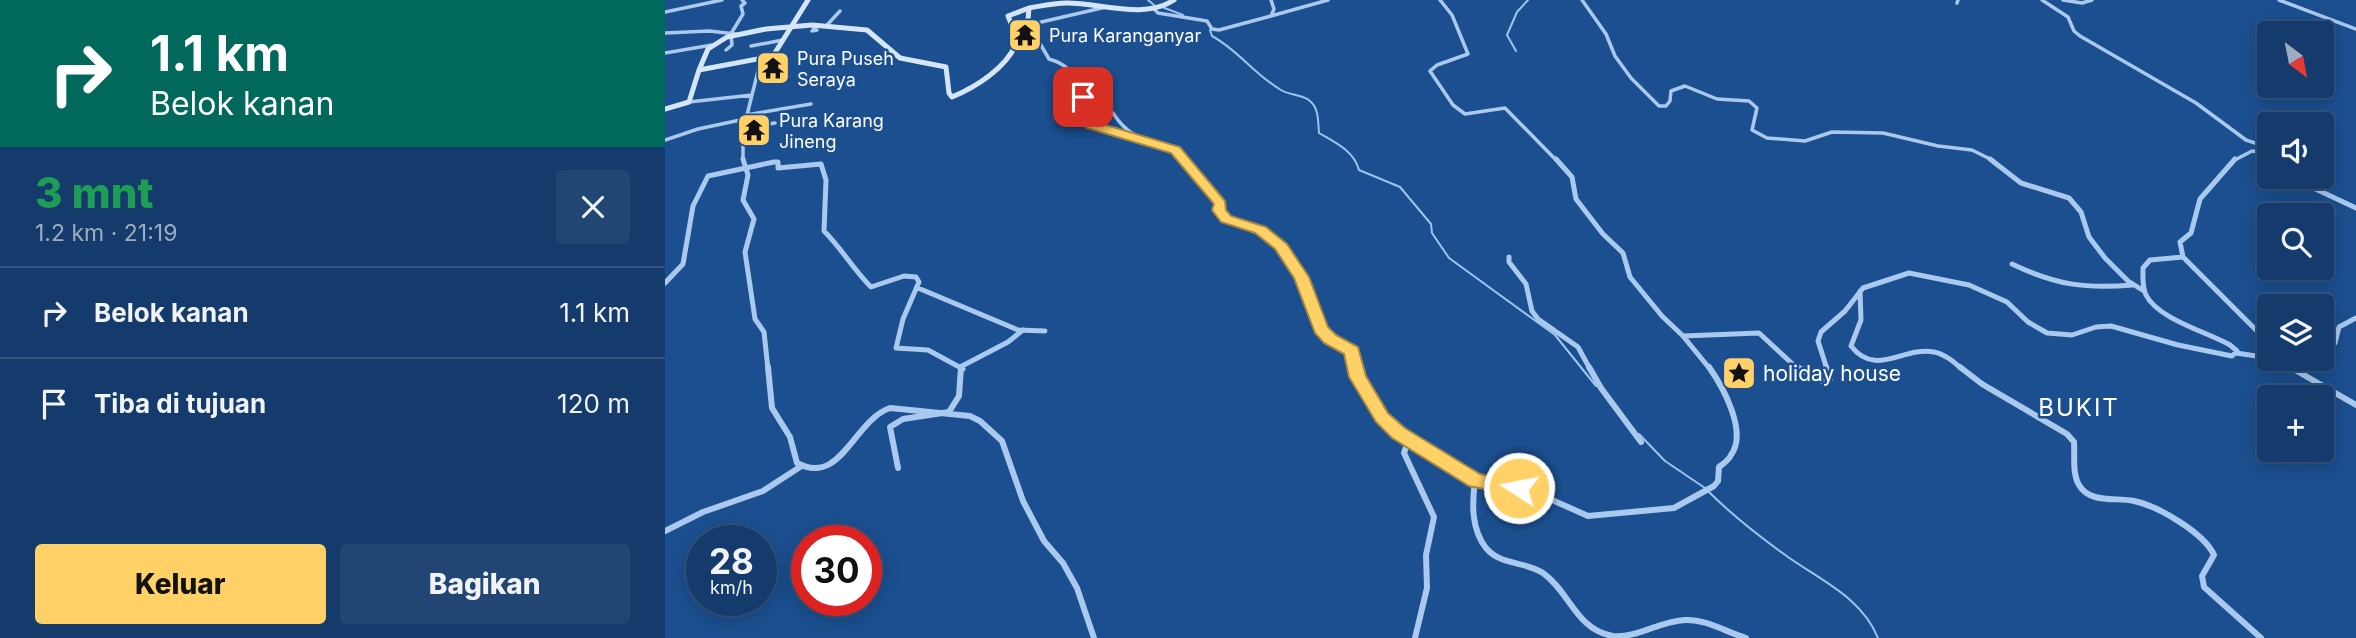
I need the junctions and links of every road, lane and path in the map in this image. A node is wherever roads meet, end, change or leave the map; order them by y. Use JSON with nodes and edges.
{"nodes":[{"id":1,"x":722,"y":0,"type":"edge"},
{"id":2,"x":742,"y":0,"type":"edge"},
{"id":3,"x":808,"y":0,"type":"edge"},
{"id":4,"x":1033,"y":0,"type":"edge"},
{"id":5,"x":1174,"y":0,"type":"edge"},
{"id":6,"x":1271,"y":0,"type":"edge"},
{"id":7,"x":1328,"y":0,"type":"edge"},
{"id":8,"x":1440,"y":0,"type":"edge"},
{"id":9,"x":1582,"y":0,"type":"edge"},
{"id":10,"x":2042,"y":0,"type":"edge"},
{"id":11,"x":2063,"y":0,"type":"edge"},
{"id":12,"x":2092,"y":0,"type":"edge"},
{"id":13,"x":2279,"y":0,"type":"edge"},
{"id":14,"x":1106,"y":7,"type":"junction"},
{"id":15,"x":1029,"y":8,"type":"junction"},
{"id":16,"x":1153,"y":8,"type":"junction"},
{"id":17,"x":840,"y":11,"type":"dead end"},
{"id":18,"x":665,"y":12,"type":"edge"},
{"id":19,"x":1271,"y":16,"type":"junction"},
{"id":20,"x":829,"y":26,"type":"junction"},
{"id":21,"x":792,"y":27,"type":"junction"},
{"id":22,"x":1013,"y":28,"type":"junction"},
{"id":23,"x":2356,"y":29,"type":"edge"},
{"id":24,"x":665,"y":34,"type":"edge"},
{"id":25,"x":733,"y":34,"type":"junction"},
{"id":26,"x":783,"y":40,"type":"junction"},
{"id":27,"x":712,"y":45,"type":"junction"},
{"id":28,"x":751,"y":46,"type":"dead end"},
{"id":29,"x":726,"y":50,"type":"dead end"},
{"id":30,"x":665,"y":53,"type":"edge"},
{"id":31,"x":761,"y":59,"type":"junction"},
{"id":32,"x":699,"y":70,"type":"junction"},
{"id":33,"x":752,"y":95,"type":"junction"},
{"id":34,"x":689,"y":102,"type":"junction"},
{"id":35,"x":699,"y":102,"type":"junction"},
{"id":36,"x":811,"y":104,"type":"dead end"},
{"id":37,"x":665,"y":109,"type":"edge"},
{"id":38,"x":699,"y":109,"type":"dead end"},
{"id":39,"x":746,"y":117,"type":"junction"},
{"id":40,"x":1086,"y":119,"type":"junction"},
{"id":41,"x":775,"y":122,"type":"dead end"},
{"id":42,"x":743,"y":128,"type":"junction"},
{"id":43,"x":1132,"y":137,"type":"junction"},
{"id":44,"x":665,"y":140,"type":"edge"},
{"id":45,"x":2257,"y":143,"type":"edge"},
{"id":46,"x":2256,"y":151,"type":"edge"},
{"id":47,"x":744,"y":168,"type":"junction"},
{"id":48,"x":2316,"y":189,"type":"edge"},
{"id":49,"x":2356,"y":208,"type":"edge"},
{"id":50,"x":1509,"y":257,"type":"dead end"},
{"id":51,"x":2183,"y":257,"type":"junction"},
{"id":52,"x":2012,"y":264,"type":"dead end"},
{"id":53,"x":665,"y":283,"type":"edge"},
{"id":54,"x":2133,"y":285,"type":"junction"},
{"id":55,"x":918,"y":288,"type":"junction"},
{"id":56,"x":1860,"y":291,"type":"junction"},
{"id":57,"x":2144,"y":291,"type":"junction"},
{"id":58,"x":2356,"y":318,"type":"edge"},
{"id":59,"x":1023,"y":330,"type":"junction"},
{"id":60,"x":1045,"y":331,"type":"dead end"},
{"id":61,"x":2257,"y":331,"type":"edge"},
{"id":62,"x":1683,"y":336,"type":"junction"},
{"id":63,"x":2334,"y":343,"type":"edge"},
{"id":64,"x":2237,"y":354,"type":"junction"},
{"id":65,"x":2257,"y":356,"type":"edge"},
{"id":66,"x":962,"y":366,"type":"junction"},
{"id":67,"x":2294,"y":371,"type":"edge"},
{"id":68,"x":2356,"y":405,"type":"edge"},
{"id":69,"x":949,"y":412,"type":"junction"},
{"id":70,"x":1408,"y":441,"type":"junction"},
{"id":71,"x":1641,"y":442,"type":"dead end"},
{"id":72,"x":800,"y":467,"type":"junction"},
{"id":73,"x":898,"y":468,"type":"dead end"},
{"id":74,"x":1475,"y":481,"type":"junction"},
{"id":75,"x":665,"y":531,"type":"edge"},
{"id":76,"x":1094,"y":638,"type":"edge"},
{"id":77,"x":1415,"y":638,"type":"edge"},
{"id":78,"x":1746,"y":638,"type":"edge"},
{"id":79,"x":2261,"y":638,"type":"edge"}],
"edges":[{"from":1,"to":18,"type":"street"},
{"from":2,"to":25,"type":"street"},
{"from":3,"to":21,"type":"street"},
{"from":4,"to":15,"type":"street"},
{"from":5,"to":16,"type":"street"},
{"from":6,"to":19,"type":"street"},
{"from":7,"to":19,"type":"street"},
{"from":8,"to":62,"type":"street"},
{"from":9,"to":54,"type":"street"},
{"from":10,"to":45,"type":"street"},
{"from":11,"to":12,"type":"street"},
{"from":13,"to":23,"type":"street"},
{"from":14,"to":15,"type":"street"},
{"from":14,"to":16,"type":"street"},
{"from":14,"to":40,"type":"street"},
{"from":15,"to":22,"type":"street"},
{"from":15,"to":22,"type":"street"},
{"from":16,"to":19,"type":"street"},
{"from":17,"to":20,"type":"street"},
{"from":20,"to":21,"type":"street"},
{"from":20,"to":22,"type":"street"},
{"from":21,"to":25,"type":"street"},
{"from":21,"to":26,"type":"street"},
{"from":24,"to":25,"type":"street"},
{"from":25,"to":27,"type":"street"},
{"from":25,"to":29,"type":"street"},
{"from":26,"to":28,"type":"street"},
{"from":26,"to":31,"type":"street"},
{"from":27,"to":30,"type":"street"},
{"from":27,"to":32,"type":"street"},
{"from":31,"to":32,"type":"street"},
{"from":31,"to":33,"type":"street"},
{"from":32,"to":34,"type":"street"},
{"from":33,"to":35,"type":"street"},
{"from":33,"to":39,"type":"street"},
{"from":34,"to":35,"type":"street"},
{"from":34,"to":37,"type":"street"},
{"from":35,"to":38,"type":"street"},
{"from":36,"to":39,"type":"street"},
{"from":39,"to":42,"type":"street"},
{"from":39,"to":44,"type":"street"},
{"from":40,"to":43,"type":"street"},
{"from":40,"to":43,"type":"street"},
{"from":41,"to":42,"type":"street"},
{"from":42,"to":47,"type":"street"},
{"from":43,"to":70,"type":"street"},
{"from":46,"to":51,"type":"street"},
{"from":47,"to":53,"type":"street"},
{"from":47,"to":55,"type":"street"},
{"from":47,"to":72,"type":"street"},
{"from":48,"to":49,"type":"street"},
{"from":50,"to":71,"type":"street"},
{"from":51,"to":57,"type":"street"},
{"from":51,"to":61,"type":"street"},
{"from":52,"to":54,"type":"street"},
{"from":54,"to":57,"type":"street"},
{"from":55,"to":59,"type":"street"},
{"from":55,"to":66,"type":"street"},
{"from":56,"to":62,"type":"street"},
{"from":56,"to":64,"type":"street"},
{"from":56,"to":79,"type":"street"},
{"from":57,"to":64,"type":"street"},
{"from":58,"to":63,"type":"street"},
{"from":59,"to":60,"type":"street"},
{"from":59,"to":66,"type":"street"},
{"from":62,"to":74,"type":"street"},
{"from":64,"to":65,"type":"street"},
{"from":66,"to":69,"type":"street"},
{"from":67,"to":68,"type":"street"},
{"from":69,"to":72,"type":"street"},
{"from":69,"to":73,"type":"street"},
{"from":69,"to":76,"type":"street"},
{"from":70,"to":74,"type":"street"},
{"from":70,"to":77,"type":"street"},
{"from":72,"to":75,"type":"street"},
{"from":74,"to":78,"type":"street"}]}
